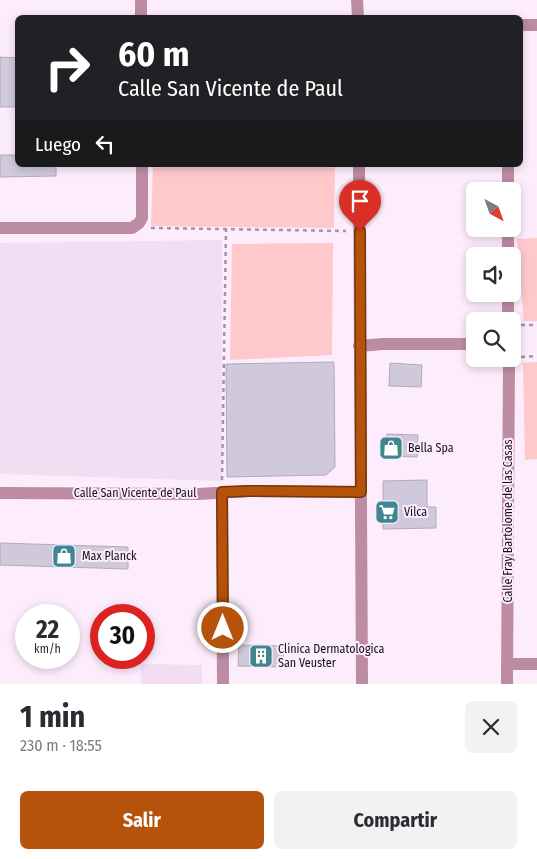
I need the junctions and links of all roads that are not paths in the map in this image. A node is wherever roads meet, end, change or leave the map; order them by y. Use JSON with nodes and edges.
{"nodes":[{"id":1,"x":141,"y":0,"type":"edge"},
{"id":2,"x":357,"y":0,"type":"edge"},
{"id":3,"x":141,"y":15,"type":"edge"},
{"id":4,"x":358,"y":15,"type":"edge"},
{"id":5,"x":523,"y":26,"type":"edge"},
{"id":6,"x":537,"y":26,"type":"edge"},
{"id":7,"x":142,"y":167,"type":"edge"},
{"id":8,"x":359,"y":167,"type":"edge"},
{"id":9,"x":508,"y":167,"type":"edge"},
{"id":10,"x":508,"y":182,"type":"edge"},
{"id":11,"x":0,"y":228,"type":"edge"},
{"id":12,"x":466,"y":344,"type":"edge"},
{"id":13,"x":360,"y":346,"type":"junction"},
{"id":14,"x":515,"y":367,"type":"edge"},
{"id":15,"x":222,"y":492,"type":"junction"},
{"id":16,"x":361,"y":492,"type":"junction"},
{"id":17,"x":0,"y":493,"type":"edge"},
{"id":18,"x":507,"y":664,"type":"junction"},
{"id":19,"x":537,"y":664,"type":"edge"},
{"id":20,"x":223,"y":684,"type":"edge"},
{"id":21,"x":362,"y":684,"type":"edge"},
{"id":22,"x":507,"y":684,"type":"edge"}],
"edges":[{"from":1,"to":3,"type":"street"},
{"from":2,"to":4,"type":"street"},
{"from":5,"to":6,"type":"street"},
{"from":7,"to":11,"type":"street"},
{"from":8,"to":13,"type":"street"},
{"from":9,"to":10,"type":"street"},
{"from":12,"to":13,"type":"street"},
{"from":13,"to":16,"type":"street"},
{"from":14,"to":18,"type":"street","name":"Calle Fray Bartolome de las Casas"},
{"from":15,"to":16,"type":"street","name":"Calle San Vicente de Paul"},
{"from":15,"to":17,"type":"street","name":"Calle San Vicente de Paul"},
{"from":15,"to":20,"type":"street"},
{"from":16,"to":21,"type":"street"},
{"from":18,"to":19,"type":"street"},
{"from":18,"to":22,"type":"street","name":"Calle Fray Bartolome de las Casas"}]}
